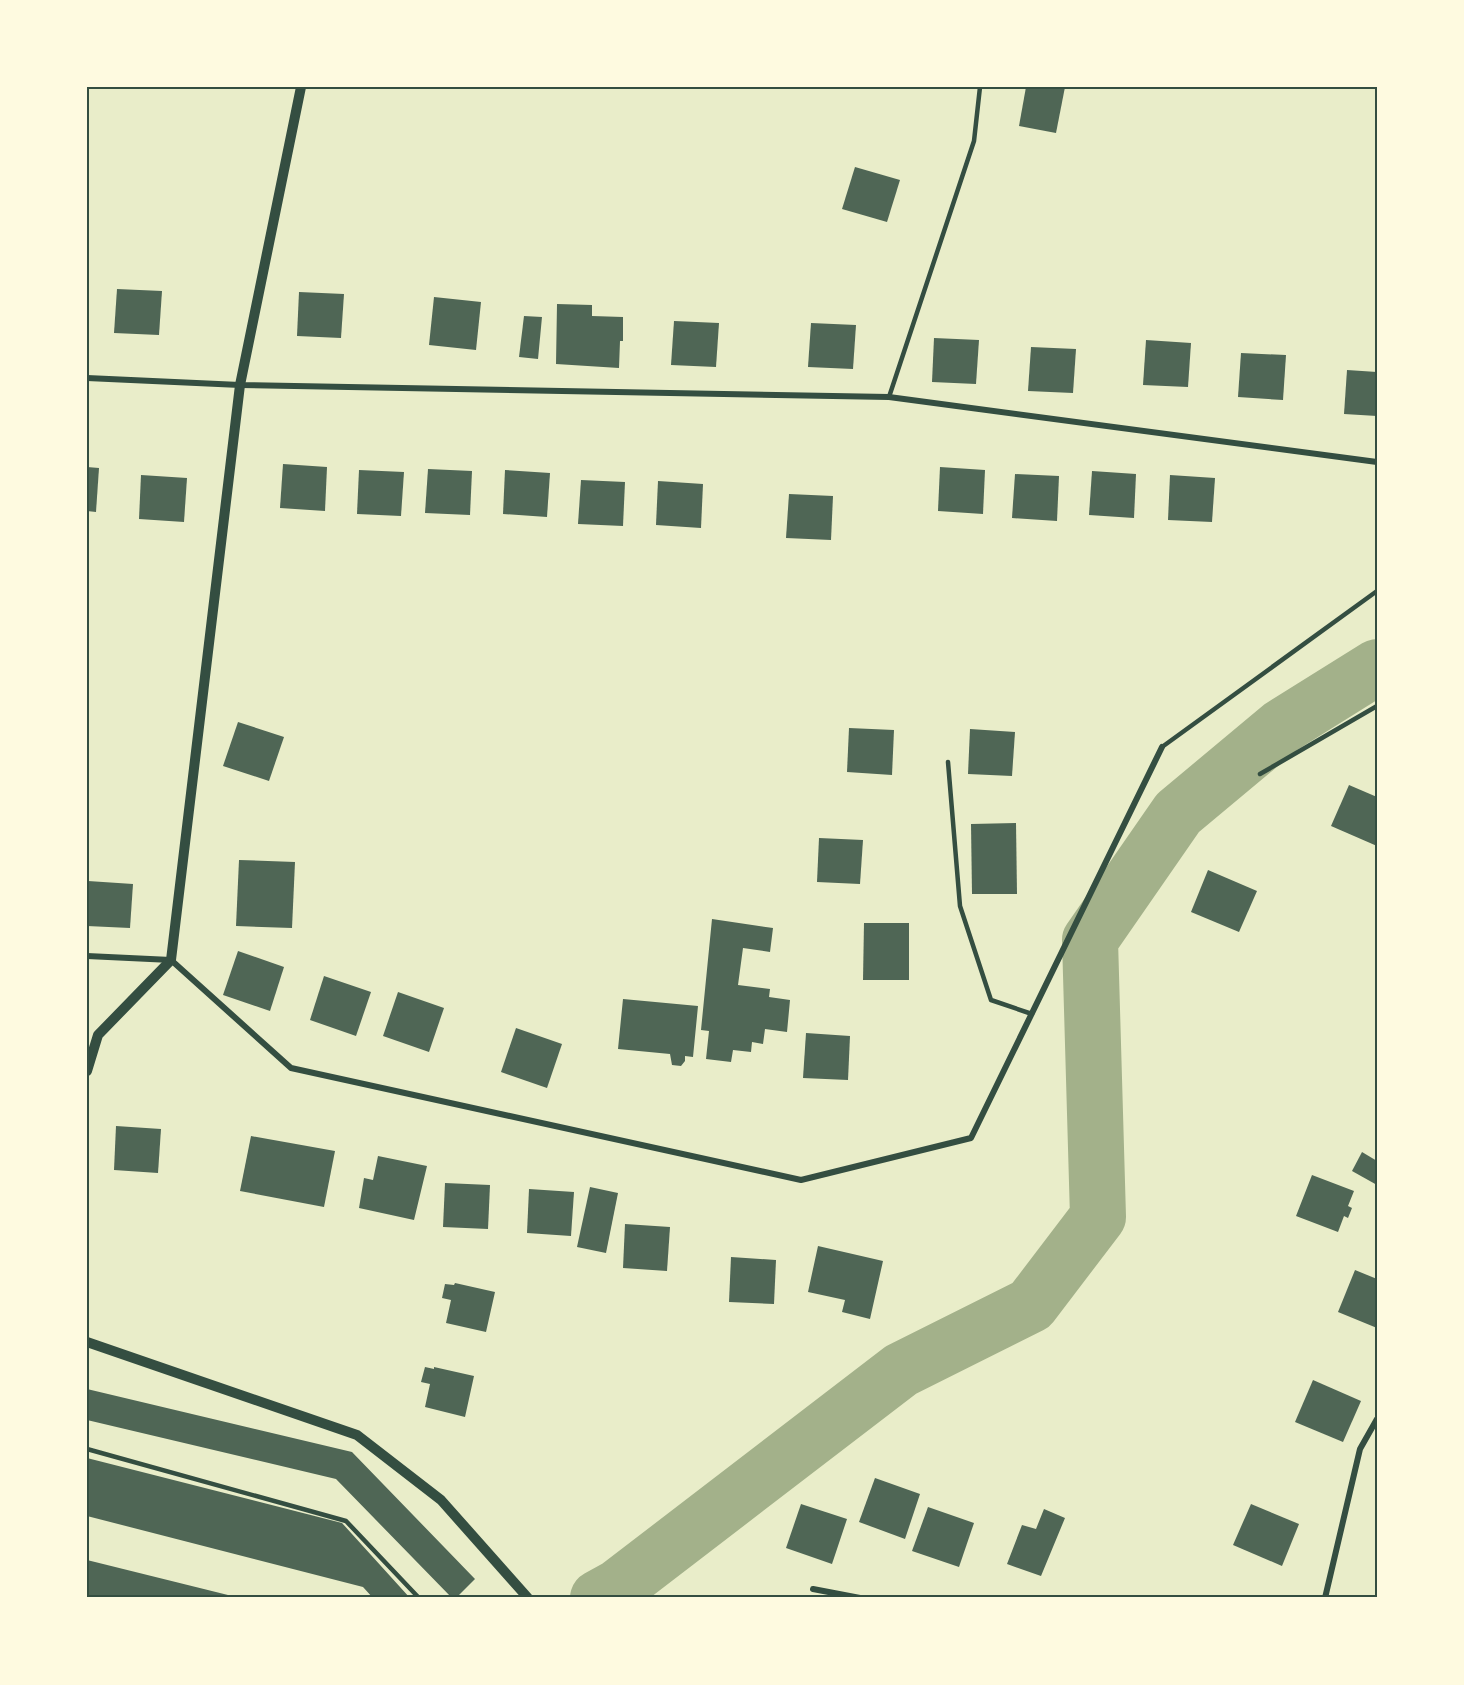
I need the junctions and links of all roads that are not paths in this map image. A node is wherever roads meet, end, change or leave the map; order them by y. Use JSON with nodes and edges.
{"nodes":[{"id":1,"x":302,"y":87,"type":"edge"},
{"id":2,"x":980,"y":87,"type":"edge"},
{"id":3,"x":87,"y":378,"type":"edge"},
{"id":4,"x":240,"y":385,"type":"junction"},
{"id":5,"x":889,"y":397,"type":"junction"},
{"id":6,"x":1377,"y":462,"type":"edge"},
{"id":7,"x":1377,"y":591,"type":"edge"},
{"id":8,"x":1377,"y":706,"type":"edge"},
{"id":9,"x":1162,"y":747,"type":"joint"},
{"id":10,"x":948,"y":762,"type":"dead end"},
{"id":11,"x":1260,"y":774,"type":"dead end"},
{"id":12,"x":87,"y":956,"type":"edge"},
{"id":13,"x":171,"y":960,"type":"junction"},
{"id":14,"x":1032,"y":1014,"type":"junction"},
{"id":15,"x":87,"y":1071,"type":"edge"},
{"id":16,"x":87,"y":1342,"type":"edge"},
{"id":17,"x":1377,"y":1419,"type":"edge"},
{"id":18,"x":87,"y":1449,"type":"edge"},
{"id":19,"x":813,"y":1589,"type":"dead end"},
{"id":20,"x":527,"y":1597,"type":"edge"},
{"id":21,"x":419,"y":1598,"type":"edge"},
{"id":22,"x":860,"y":1598,"type":"edge"},
{"id":23,"x":1325,"y":1598,"type":"edge"}],
"edges":[{"from":1,"to":4,"type":"street"},
{"from":2,"to":5,"type":"lane"},
{"from":3,"to":4,"type":"street"},
{"from":4,"to":5,"type":"street"},
{"from":4,"to":13,"type":"street"},
{"from":5,"to":6,"type":"street"},
{"from":7,"to":9,"type":"lane"},
{"from":8,"to":11,"type":"lane"},
{"from":9,"to":14,"type":"street"},
{"from":10,"to":14,"type":"lane"},
{"from":12,"to":13,"type":"street"},
{"from":13,"to":14,"type":"street"},
{"from":13,"to":15,"type":"street"},
{"from":16,"to":20,"type":"street"},
{"from":17,"to":23,"type":"street"},
{"from":18,"to":21,"type":"lane"},
{"from":19,"to":22,"type":"street"}]}
